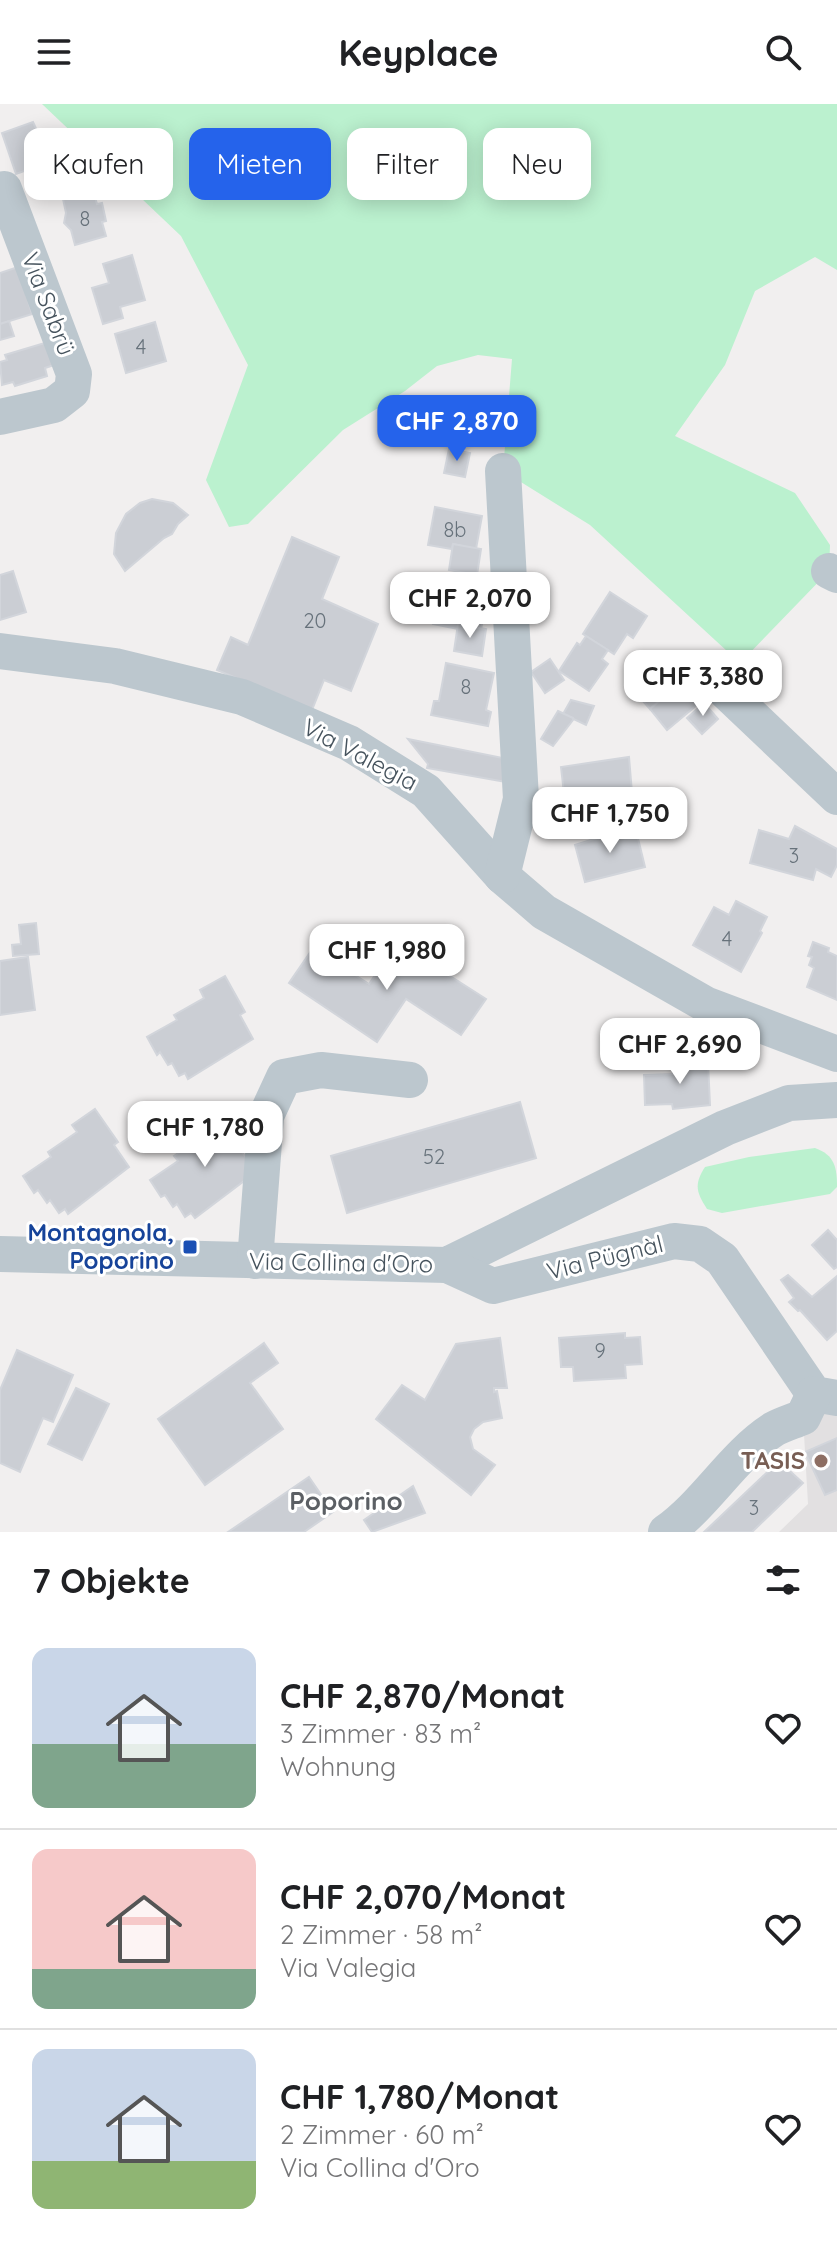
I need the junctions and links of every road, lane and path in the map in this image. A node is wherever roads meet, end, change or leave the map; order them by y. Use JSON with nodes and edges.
{"nodes":[{"id":1,"x":4,"y":189,"type":"dead end"},
{"id":2,"x":0,"y":417,"type":"edge"},
{"id":3,"x":503,"y":471,"type":"dead end"},
{"id":4,"x":0,"y":651,"type":"edge"},
{"id":5,"x":721,"y":687,"type":"dead end"},
{"id":6,"x":837,"y":797,"type":"edge"},
{"id":7,"x":502,"y":876,"type":"junction"},
{"id":8,"x":837,"y":1054,"type":"edge"},
{"id":9,"x":410,"y":1080,"type":"dead end"},
{"id":10,"x":837,"y":1100,"type":"edge"},
{"id":11,"x":0,"y":1254,"type":"edge"},
{"id":12,"x":255,"y":1261,"type":"junction"},
{"id":13,"x":447,"y":1265,"type":"junction"},
{"id":14,"x":825,"y":1396,"type":"edge"},
{"id":15,"x":666,"y":1532,"type":"edge"}],
"edges":[{"from":1,"to":2,"type":"street","name":"Via Sabrü"},
{"from":3,"to":7,"type":"street"},
{"from":4,"to":7,"type":"street","name":"Via Valegia"},
{"from":5,"to":6,"type":"street"},
{"from":7,"to":8,"type":"street","name":"Via Valegia"},
{"from":9,"to":12,"type":"street"},
{"from":10,"to":13,"type":"street","name":"Via Collina d'Oro"},
{"from":11,"to":12,"type":"street","name":"Via Collina d'Oro"},
{"from":12,"to":13,"type":"street","name":"Via Collina d'Oro"},
{"from":13,"to":14,"type":"street","name":"Via Pügnàl"},
{"from":14,"to":15,"type":"street"}]}
